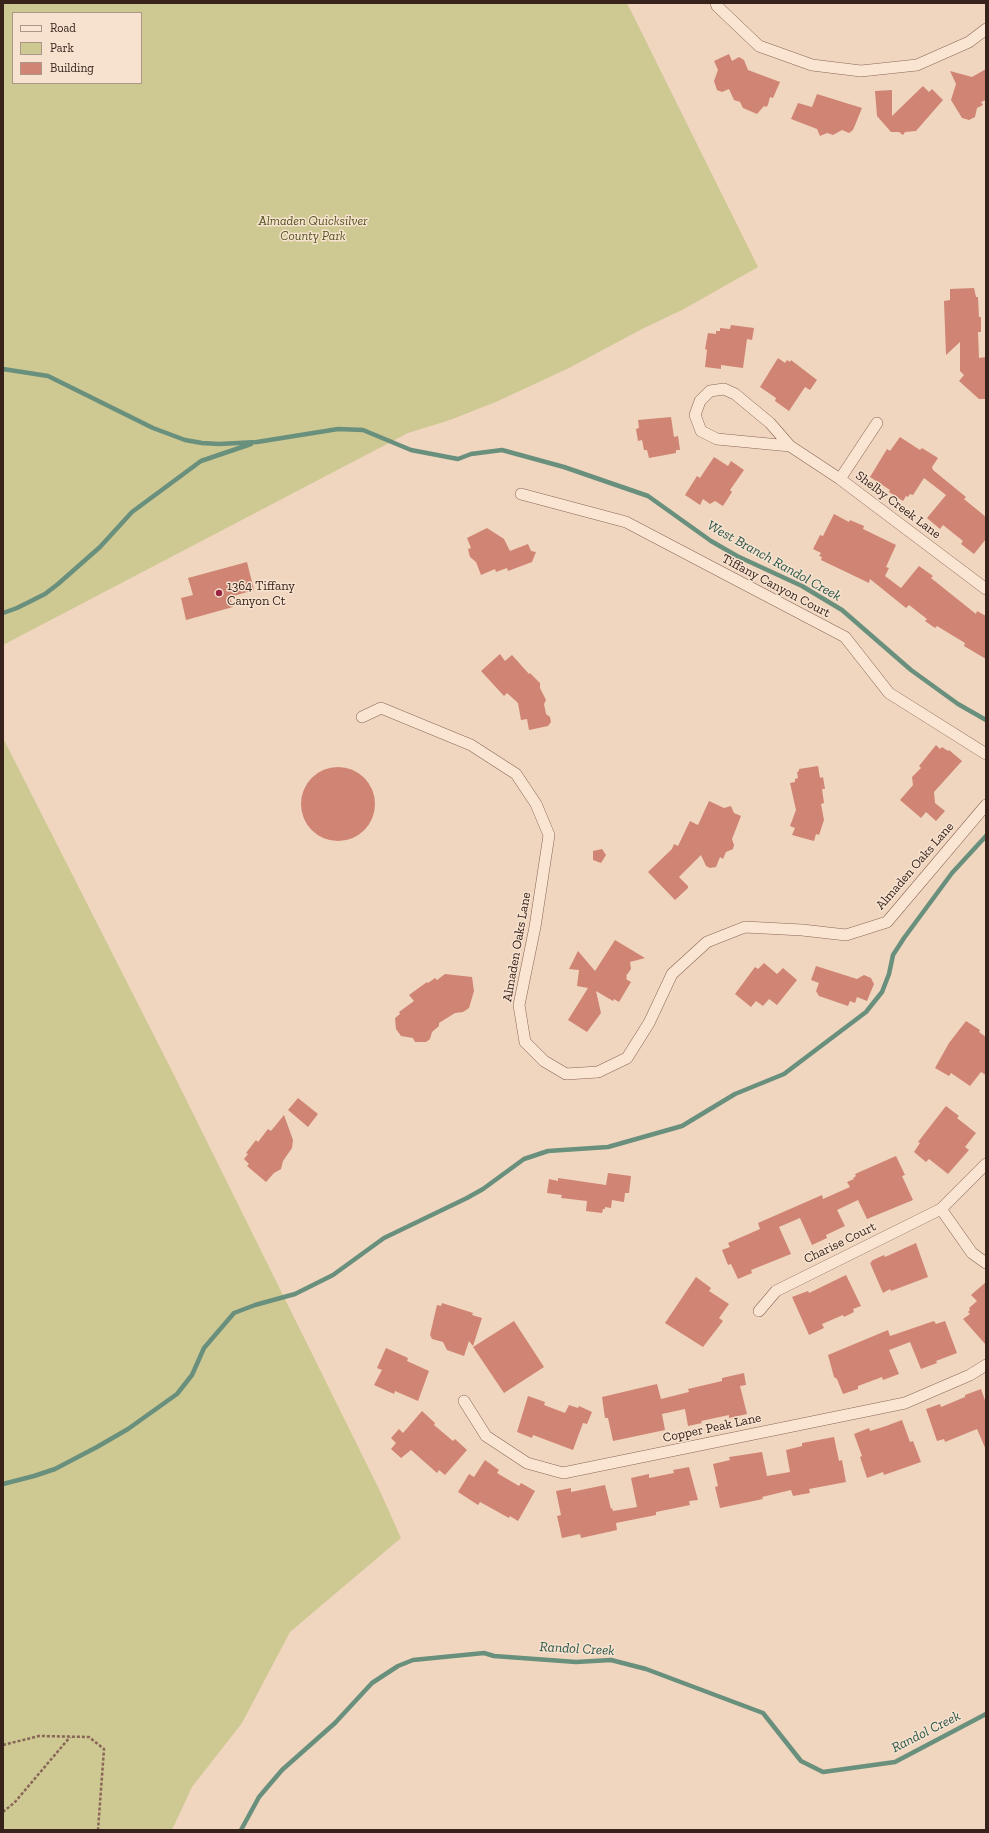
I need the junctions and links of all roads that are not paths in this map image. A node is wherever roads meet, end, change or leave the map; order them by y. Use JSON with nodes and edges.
{"nodes":[{"id":1,"x":716,"y":3,"type":"edge"},
{"id":2,"x":986,"y":29,"type":"edge"},
{"id":3,"x":877,"y":424,"type":"dead end"},
{"id":4,"x":790,"y":446,"type":"junction"},
{"id":5,"x":840,"y":478,"type":"junction"},
{"id":6,"x":521,"y":494,"type":"dead end"},
{"id":7,"x":986,"y":589,"type":"edge"},
{"id":8,"x":362,"y":717,"type":"dead end"},
{"id":9,"x":986,"y":754,"type":"edge"},
{"id":10,"x":986,"y":805,"type":"edge"},
{"id":11,"x":986,"y":1164,"type":"edge"},
{"id":12,"x":941,"y":1209,"type":"junction"},
{"id":13,"x":986,"y":1263,"type":"edge"},
{"id":14,"x":759,"y":1311,"type":"dead end"},
{"id":15,"x":986,"y":1365,"type":"edge"},
{"id":16,"x":464,"y":1401,"type":"dead end"}],
"edges":[{"from":1,"to":2,"type":"street"},
{"from":3,"to":5,"type":"street"},
{"from":4,"to":4,"type":"street","name":"Shelby Creek Lane"},
{"from":4,"to":5,"type":"street","name":"Shelby Creek Lane"},
{"from":5,"to":7,"type":"street","name":"Shelby Creek Lane"},
{"from":6,"to":9,"type":"street","name":"Tiffany Canyon Court"},
{"from":8,"to":10,"type":"street","name":"Almaden Oaks Lane"},
{"from":11,"to":12,"type":"street","name":"Charise Court"},
{"from":12,"to":13,"type":"street"},
{"from":12,"to":14,"type":"street","name":"Charise Court"},
{"from":15,"to":16,"type":"street","name":"Copper Peak Lane"}]}
